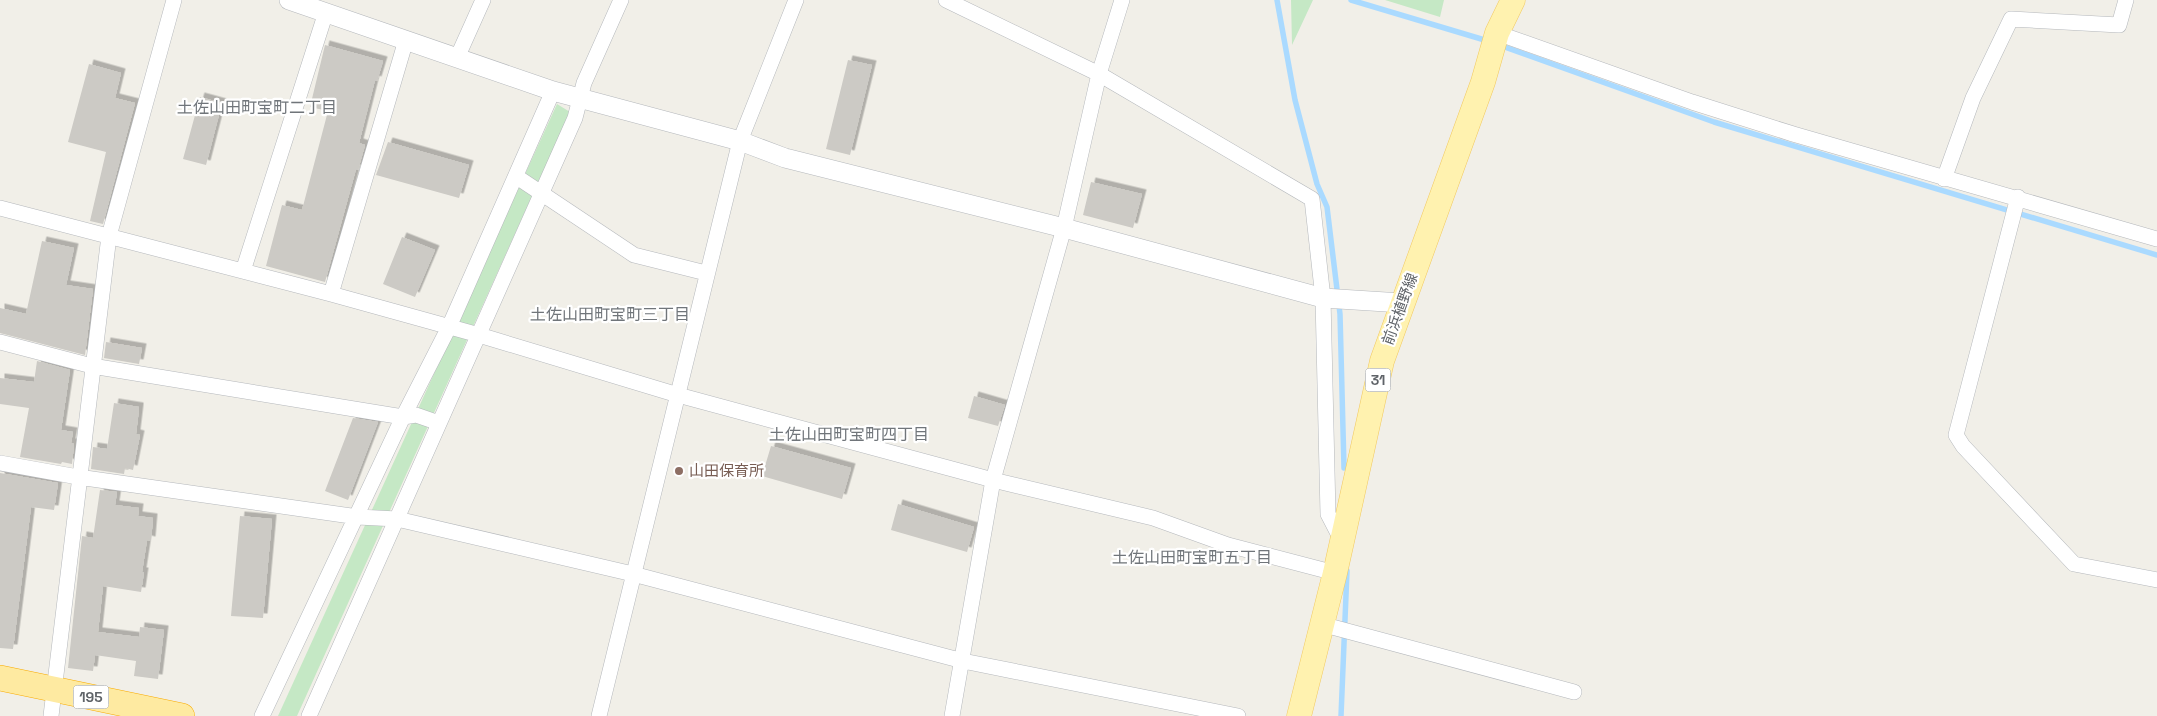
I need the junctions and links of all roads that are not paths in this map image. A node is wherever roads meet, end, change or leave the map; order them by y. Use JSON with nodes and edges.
{"nodes":[{"id":1,"x":174,"y":0,"type":"edge"},
{"id":2,"x":289,"y":0,"type":"edge"},
{"id":3,"x":483,"y":0,"type":"edge"},
{"id":4,"x":621,"y":0,"type":"edge"},
{"id":5,"x":796,"y":0,"type":"edge"},
{"id":6,"x":946,"y":0,"type":"edge"},
{"id":7,"x":1122,"y":0,"type":"edge"},
{"id":8,"x":1513,"y":0,"type":"edge"},
{"id":9,"x":2126,"y":0,"type":"edge"},
{"id":10,"x":326,"y":12,"type":"junction"},
{"id":11,"x":406,"y":40,"type":"junction"},
{"id":12,"x":1494,"y":44,"type":"junction"},
{"id":13,"x":457,"y":58,"type":"junction"},
{"id":14,"x":1099,"y":74,"type":"junction"},
{"id":15,"x":552,"y":91,"type":"junction"},
{"id":16,"x":581,"y":99,"type":"junction"},
{"id":17,"x":740,"y":142,"type":"junction"},
{"id":18,"x":517,"y":177,"type":"junction"},
{"id":19,"x":1944,"y":178,"type":"junction"},
{"id":20,"x":541,"y":192,"type":"junction"},
{"id":21,"x":2018,"y":197,"type":"junction"},
{"id":22,"x":0,"y":208,"type":"edge"},
{"id":23,"x":1064,"y":228,"type":"junction"},
{"id":24,"x":109,"y":236,"type":"junction"},
{"id":25,"x":2157,"y":239,"type":"edge"},
{"id":26,"x":243,"y":271,"type":"junction"},
{"id":27,"x":706,"y":273,"type":"junction"},
{"id":28,"x":331,"y":294,"type":"junction"},
{"id":29,"x":1334,"y":298,"type":"junction"},
{"id":30,"x":1402,"y":303,"type":"junction"},
{"id":31,"x":449,"y":327,"type":"junction"},
{"id":32,"x":479,"y":335,"type":"junction"},
{"id":33,"x":0,"y":342,"type":"edge"},
{"id":34,"x":92,"y":366,"type":"junction"},
{"id":35,"x":678,"y":395,"type":"junction"},
{"id":36,"x":403,"y":417,"type":"junction"},
{"id":37,"x":439,"y":423,"type":"junction"},
{"id":38,"x":0,"y":462,"type":"edge"},
{"id":39,"x":78,"y":477,"type":"junction"},
{"id":40,"x":992,"y":480,"type":"junction"},
{"id":41,"x":358,"y":517,"type":"junction"},
{"id":42,"x":397,"y":519,"type":"junction"},
{"id":43,"x":1342,"y":541,"type":"junction"},
{"id":44,"x":1335,"y":573,"type":"junction"},
{"id":45,"x":633,"y":574,"type":"junction"},
{"id":46,"x":2157,"y":580,"type":"edge"},
{"id":47,"x":1329,"y":626,"type":"junction"},
{"id":48,"x":963,"y":661,"type":"junction"},
{"id":49,"x":0,"y":678,"type":"edge"},
{"id":50,"x":53,"y":690,"type":"junction"},
{"id":51,"x":1574,"y":692,"type":"dead end"},
{"id":52,"x":51,"y":716,"type":"edge"},
{"id":53,"x":182,"y":716,"type":"edge"},
{"id":54,"x":262,"y":716,"type":"edge"},
{"id":55,"x":308,"y":716,"type":"edge"},
{"id":56,"x":599,"y":716,"type":"edge"},
{"id":57,"x":952,"y":716,"type":"edge"},
{"id":58,"x":1238,"y":716,"type":"edge"},
{"id":59,"x":1299,"y":716,"type":"edge"}],
"edges":[{"from":1,"to":24,"type":"street"},
{"from":2,"to":10,"type":"street"},
{"from":3,"to":13,"type":"street"},
{"from":4,"to":16,"type":"street"},
{"from":5,"to":17,"type":"street"},
{"from":6,"to":14,"type":"street"},
{"from":7,"to":14,"type":"street"},
{"from":8,"to":12,"type":"main road","name":"前浜植野線","number":"31"},
{"from":9,"to":19,"type":"street"},
{"from":10,"to":11,"type":"street"},
{"from":10,"to":26,"type":"street"},
{"from":11,"to":13,"type":"street"},
{"from":11,"to":28,"type":"street"},
{"from":12,"to":19,"type":"street"},
{"from":12,"to":30,"type":"main road","name":"前浜植野線","number":"31"},
{"from":13,"to":15,"type":"street"},
{"from":14,"to":23,"type":"street"},
{"from":14,"to":29,"type":"street"},
{"from":15,"to":16,"type":"street"},
{"from":15,"to":18,"type":"street"},
{"from":16,"to":17,"type":"street"},
{"from":16,"to":20,"type":"street"},
{"from":17,"to":23,"type":"street"},
{"from":17,"to":27,"type":"street"},
{"from":18,"to":20,"type":"street"},
{"from":18,"to":31,"type":"street"},
{"from":19,"to":21,"type":"street"},
{"from":20,"to":27,"type":"street"},
{"from":20,"to":32,"type":"street"},
{"from":21,"to":25,"type":"street"},
{"from":21,"to":46,"type":"street"},
{"from":22,"to":24,"type":"street"},
{"from":23,"to":29,"type":"street"},
{"from":23,"to":40,"type":"street"},
{"from":24,"to":26,"type":"street"},
{"from":24,"to":34,"type":"street"},
{"from":26,"to":28,"type":"street"},
{"from":27,"to":35,"type":"street"},
{"from":28,"to":31,"type":"street"},
{"from":29,"to":30,"type":"street"},
{"from":29,"to":43,"type":"street"},
{"from":30,"to":43,"type":"main road","name":"前浜植野線","number":"31"},
{"from":31,"to":32,"type":"street"},
{"from":31,"to":36,"type":"street"},
{"from":32,"to":35,"type":"street"},
{"from":32,"to":37,"type":"street"},
{"from":33,"to":34,"type":"street"},
{"from":34,"to":36,"type":"street"},
{"from":34,"to":39,"type":"street"},
{"from":35,"to":40,"type":"street"},
{"from":35,"to":45,"type":"street"},
{"from":36,"to":37,"type":"street"},
{"from":36,"to":41,"type":"street"},
{"from":37,"to":42,"type":"street"},
{"from":38,"to":39,"type":"street"},
{"from":39,"to":41,"type":"street"},
{"from":39,"to":50,"type":"street"},
{"from":40,"to":44,"type":"street"},
{"from":40,"to":48,"type":"street"},
{"from":41,"to":42,"type":"street"},
{"from":41,"to":54,"type":"street"},
{"from":42,"to":45,"type":"street"},
{"from":42,"to":55,"type":"street"},
{"from":43,"to":44,"type":"main road","name":"前浜植野線","number":"31"},
{"from":44,"to":47,"type":"main road","name":"前浜植野線","number":"31"},
{"from":45,"to":48,"type":"street"},
{"from":45,"to":56,"type":"street"},
{"from":47,"to":51,"type":"street"},
{"from":47,"to":59,"type":"main road","name":"前浜植野線","number":"31"},
{"from":48,"to":57,"type":"street"},
{"from":48,"to":58,"type":"street"},
{"from":49,"to":50,"type":"highway","number":"195"},
{"from":50,"to":52,"type":"street"},
{"from":50,"to":53,"type":"highway","number":"195"}]}
